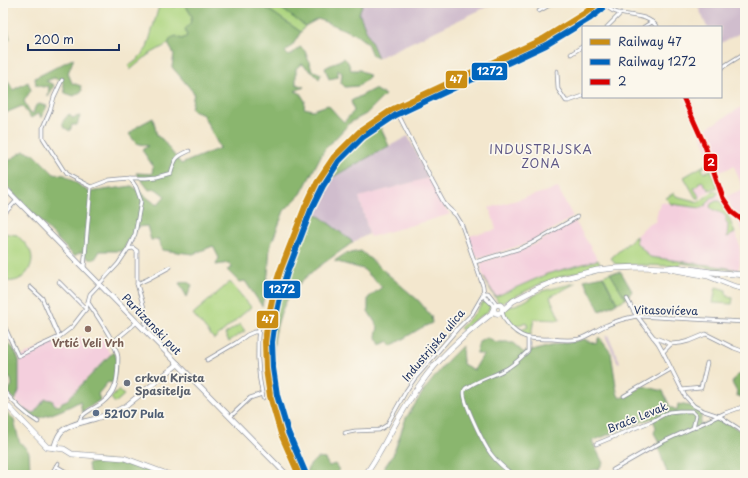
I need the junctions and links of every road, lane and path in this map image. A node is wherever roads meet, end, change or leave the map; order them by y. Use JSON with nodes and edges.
{"nodes":[{"id":1,"x":553,"y":3,"type":"edge"},
{"id":2,"x":603,"y":3,"type":"edge"},
{"id":3,"x":539,"y":11,"type":"dead end"},
{"id":4,"x":621,"y":13,"type":"junction"},
{"id":5,"x":652,"y":22,"type":"junction"},
{"id":6,"x":609,"y":26,"type":"edge"},
{"id":7,"x":646,"y":26,"type":"edge"},
{"id":8,"x":656,"y":26,"type":"edge"},
{"id":9,"x":582,"y":47,"type":"edge"},
{"id":10,"x":745,"y":53,"type":"edge"},
{"id":11,"x":571,"y":54,"type":"dead end"},
{"id":12,"x":722,"y":67,"type":"edge"},
{"id":13,"x":557,"y":71,"type":"dead end"},
{"id":14,"x":62,"y":80,"type":"dead end"},
{"id":15,"x":582,"y":96,"type":"edge"},
{"id":16,"x":683,"y":98,"type":"edge"},
{"id":17,"x":397,"y":112,"type":"dead end"},
{"id":18,"x":189,"y":151,"type":"dead end"},
{"id":19,"x":130,"y":178,"type":"junction"},
{"id":20,"x":3,"y":186,"type":"edge"},
{"id":21,"x":91,"y":187,"type":"junction"},
{"id":22,"x":17,"y":200,"type":"junction"},
{"id":23,"x":3,"y":215,"type":"edge"},
{"id":24,"x":577,"y":217,"type":"dead end"},
{"id":25,"x":745,"y":222,"type":"edge"},
{"id":26,"x":128,"y":249,"type":"junction"},
{"id":27,"x":475,"y":262,"type":"junction"},
{"id":28,"x":170,"y":266,"type":"dead end"},
{"id":29,"x":84,"y":268,"type":"junction"},
{"id":30,"x":667,"y":268,"type":"junction"},
{"id":31,"x":745,"y":275,"type":"edge"},
{"id":32,"x":59,"y":282,"type":"dead end"},
{"id":33,"x":100,"y":284,"type":"junction"},
{"id":34,"x":137,"y":284,"type":"junction"},
{"id":35,"x":483,"y":286,"type":"junction"},
{"id":36,"x":30,"y":287,"type":"dead end"},
{"id":37,"x":745,"y":289,"type":"edge"},
{"id":38,"x":488,"y":293,"type":"junction"},
{"id":39,"x":484,"y":296,"type":"junction"},
{"id":40,"x":627,"y":299,"type":"dead end"},
{"id":41,"x":88,"y":302,"type":"junction"},
{"id":42,"x":86,"y":309,"type":"junction"},
{"id":43,"x":498,"y":311,"type":"junction"},
{"id":44,"x":636,"y":316,"type":"junction"},
{"id":45,"x":260,"y":318,"type":"dead end"},
{"id":46,"x":137,"y":322,"type":"junction"},
{"id":47,"x":745,"y":322,"type":"edge"},
{"id":48,"x":3,"y":323,"type":"edge"},
{"id":49,"x":144,"y":329,"type":"junction"},
{"id":50,"x":258,"y":332,"type":"junction"},
{"id":51,"x":652,"y":336,"type":"junction"},
{"id":52,"x":59,"y":337,"type":"junction"},
{"id":53,"x":528,"y":338,"type":"junction"},
{"id":54,"x":113,"y":342,"type":"junction"},
{"id":55,"x":671,"y":344,"type":"junction"},
{"id":56,"x":663,"y":352,"type":"junction"},
{"id":57,"x":745,"y":352,"type":"edge"},
{"id":58,"x":207,"y":360,"type":"dead end"},
{"id":59,"x":707,"y":363,"type":"dead end"},
{"id":60,"x":178,"y":364,"type":"junction"},
{"id":61,"x":671,"y":369,"type":"junction"},
{"id":62,"x":3,"y":390,"type":"edge"},
{"id":63,"x":681,"y":390,"type":"junction"},
{"id":64,"x":624,"y":396,"type":"dead end"},
{"id":65,"x":3,"y":401,"type":"edge"},
{"id":66,"x":694,"y":406,"type":"junction"},
{"id":67,"x":745,"y":406,"type":"edge"},
{"id":68,"x":692,"y":411,"type":"junction"},
{"id":69,"x":719,"y":416,"type":"junction"},
{"id":70,"x":230,"y":417,"type":"junction"},
{"id":71,"x":38,"y":422,"type":"dead end"},
{"id":72,"x":79,"y":423,"type":"junction"},
{"id":73,"x":693,"y":428,"type":"junction"},
{"id":74,"x":345,"y":433,"type":"dead end"},
{"id":75,"x":745,"y":434,"type":"edge"},
{"id":76,"x":596,"y":444,"type":"dead end"},
{"id":77,"x":54,"y":448,"type":"junction"},
{"id":78,"x":613,"y":470,"type":"dead end"},
{"id":79,"x":51,"y":475,"type":"edge"},
{"id":80,"x":70,"y":475,"type":"edge"},
{"id":81,"x":170,"y":475,"type":"edge"},
{"id":82,"x":287,"y":475,"type":"edge"},
{"id":83,"x":366,"y":475,"type":"edge"},
{"id":84,"x":513,"y":475,"type":"edge"}],
"edges":[{"from":1,"to":3,"type":"street"},
{"from":2,"to":4,"type":"street"},
{"from":4,"to":5,"type":"street"},
{"from":4,"to":6,"type":"street"},
{"from":5,"to":7,"type":"street"},
{"from":5,"to":8,"type":"street"},
{"from":9,"to":11,"type":"street"},
{"from":10,"to":12,"type":"street"},
{"from":13,"to":15,"type":"street"},
{"from":14,"to":21,"type":"street"},
{"from":16,"to":25,"type":"street"},
{"from":17,"to":27,"type":"street"},
{"from":18,"to":19,"type":"street"},
{"from":19,"to":21,"type":"street"},
{"from":19,"to":26,"type":"street"},
{"from":20,"to":22,"type":"main road","name":"Partizanski put"},
{"from":21,"to":29,"type":"street"},
{"from":22,"to":23,"type":"street"},
{"from":22,"to":29,"type":"main road","name":"Partizanski put"},
{"from":24,"to":27,"type":"street"},
{"from":26,"to":33,"type":"street"},
{"from":26,"to":34,"type":"street"},
{"from":27,"to":35,"type":"street"},
{"from":28,"to":34,"type":"street"},
{"from":29,"to":33,"type":"main road","name":"Partizanski put"},
{"from":30,"to":31,"type":"main road"},
{"from":30,"to":37,"type":"main road"},
{"from":30,"to":43,"type":"main road"},
{"from":32,"to":42,"type":"street"},
{"from":33,"to":41,"type":"street"},
{"from":33,"to":46,"type":"main road","name":"Partizanski put"},
{"from":34,"to":49,"type":"street"},
{"from":35,"to":38,"type":"street"},
{"from":35,"to":39,"type":"street"},
{"from":36,"to":52,"type":"street"},
{"from":38,"to":39,"type":"street"},
{"from":38,"to":43,"type":"street"},
{"from":39,"to":43,"type":"street"},
{"from":39,"to":74,"type":"street","name":"Industrijska ulica"},
{"from":40,"to":44,"type":"street"},
{"from":41,"to":42,"type":"street"},
{"from":41,"to":54,"type":"street"},
{"from":42,"to":52,"type":"street"},
{"from":43,"to":53,"type":"street"},
{"from":43,"to":83,"type":"main road"},
{"from":44,"to":47,"type":"street","name":"Vitasovićeva"},
{"from":44,"to":51,"type":"street"},
{"from":44,"to":53,"type":"street","name":"Vitasovićeva"},
{"from":45,"to":50,"type":"street"},
{"from":46,"to":49,"type":"main road","name":"Partizanski put"},
{"from":46,"to":54,"type":"street"},
{"from":48,"to":52,"type":"street"},
{"from":49,"to":60,"type":"main road","name":"Partizanski put"},
{"from":50,"to":58,"type":"street"},
{"from":50,"to":70,"type":"street"},
{"from":51,"to":55,"type":"street"},
{"from":51,"to":56,"type":"street"},
{"from":53,"to":84,"type":"street"},
{"from":54,"to":72,"type":"street"},
{"from":55,"to":56,"type":"street"},
{"from":55,"to":57,"type":"street"},
{"from":56,"to":61,"type":"street"},
{"from":59,"to":63,"type":"street"},
{"from":60,"to":70,"type":"main road","name":"Partizanski put"},
{"from":60,"to":72,"type":"main road"},
{"from":61,"to":63,"type":"street"},
{"from":61,"to":64,"type":"street"},
{"from":62,"to":71,"type":"street"},
{"from":63,"to":66,"type":"street"},
{"from":65,"to":77,"type":"main road"},
{"from":66,"to":68,"type":"street"},
{"from":66,"to":69,"type":"street"},
{"from":67,"to":69,"type":"street"},
{"from":68,"to":73,"type":"street"},
{"from":68,"to":76,"type":"street","name":"Braće Levak"},
{"from":69,"to":73,"type":"street"},
{"from":69,"to":75,"type":"street"},
{"from":70,"to":82,"type":"main road","name":"Partizanski put"},
{"from":72,"to":77,"type":"main road"},
{"from":73,"to":78,"type":"street"},
{"from":77,"to":81,"type":"main road"},
{"from":79,"to":80,"type":"street"}]}
